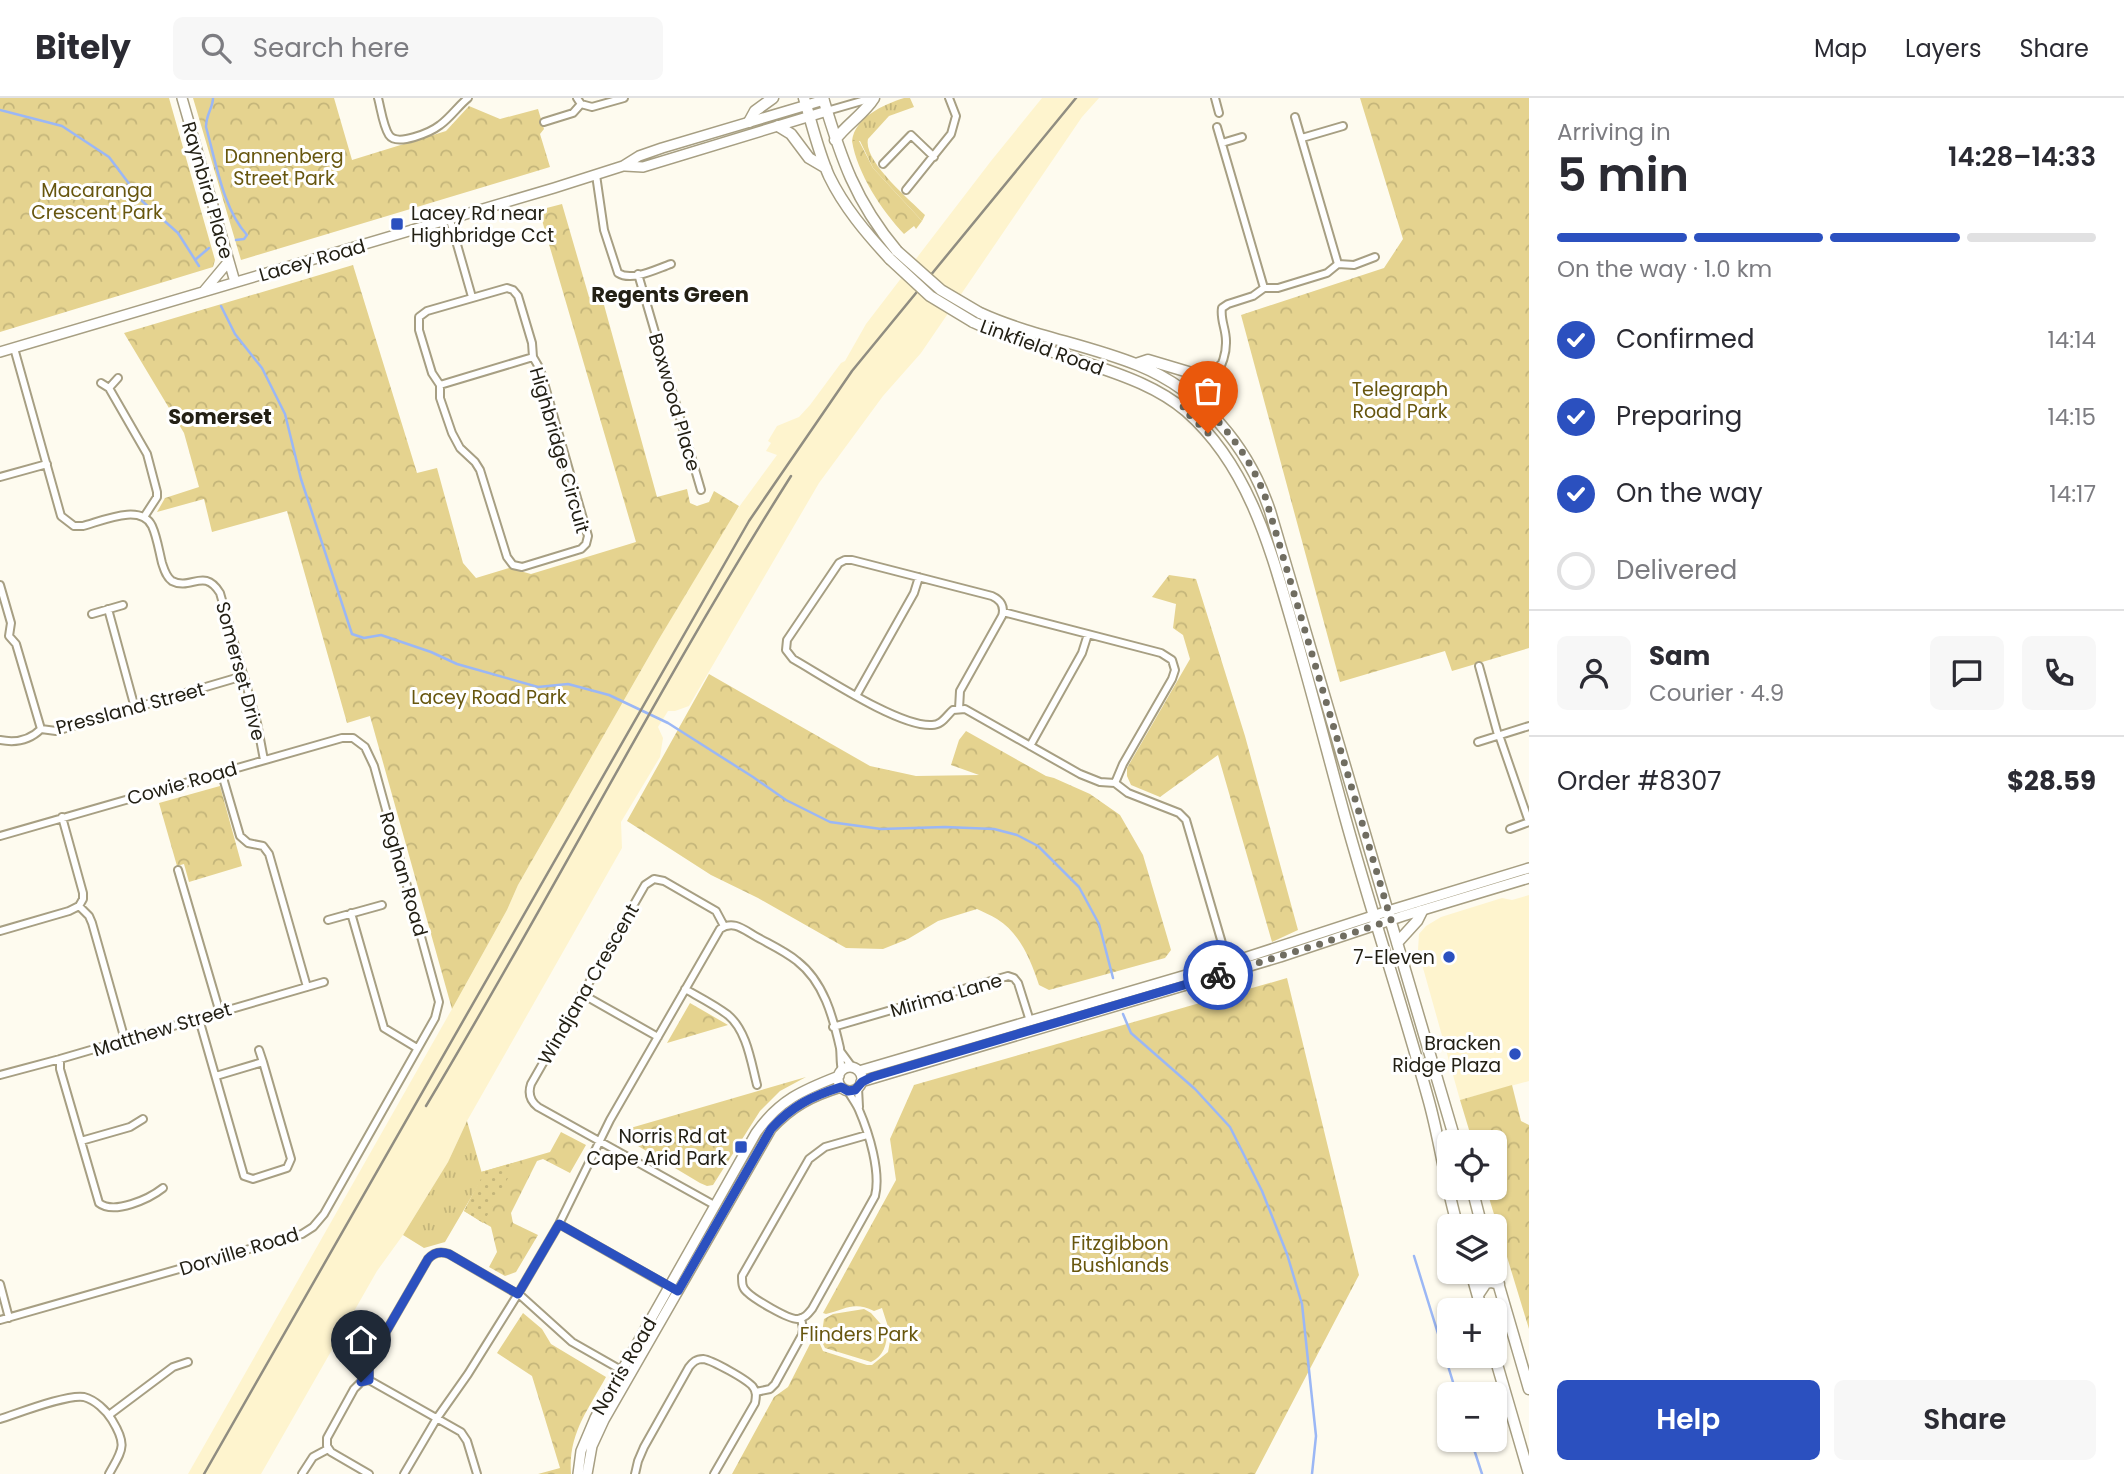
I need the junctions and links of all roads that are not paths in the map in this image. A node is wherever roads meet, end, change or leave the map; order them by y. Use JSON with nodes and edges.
{"nodes":[{"id":1,"x":182,"y":98,"type":"edge"},
{"id":2,"x":378,"y":98,"type":"edge"},
{"id":3,"x":468,"y":98,"type":"edge"},
{"id":4,"x":624,"y":98,"type":"edge"},
{"id":5,"x":773,"y":98,"type":"edge"},
{"id":6,"x":873,"y":98,"type":"edge"},
{"id":7,"x":948,"y":98,"type":"edge"},
{"id":8,"x":1214,"y":98,"type":"edge"},
{"id":9,"x":826,"y":99,"type":"edge"},
{"id":10,"x":579,"y":101,"type":"edge"},
{"id":11,"x":805,"y":101,"type":"edge"},
{"id":12,"x":827,"y":111,"type":"junction"},
{"id":13,"x":1219,"y":113,"type":"dead end"},
{"id":14,"x":809,"y":117,"type":"junction"},
{"id":15,"x":1296,"y":117,"type":"dead end"},
{"id":16,"x":544,"y":122,"type":"dead end"},
{"id":17,"x":749,"y":122,"type":"junction"},
{"id":18,"x":778,"y":126,"type":"junction"},
{"id":19,"x":1343,"y":126,"type":"dead end"},
{"id":20,"x":1217,"y":127,"type":"dead end"},
{"id":21,"x":1242,"y":137,"type":"dead end"},
{"id":22,"x":1302,"y":138,"type":"junction"},
{"id":23,"x":835,"y":139,"type":"junction"},
{"id":24,"x":1222,"y":143,"type":"junction"},
{"id":25,"x":934,"y":157,"type":"junction"},
{"id":26,"x":883,"y":164,"type":"dead end"},
{"id":27,"x":624,"y":166,"type":"junction"},
{"id":28,"x":826,"y":168,"type":"junction"},
{"id":29,"x":596,"y":175,"type":"junction"},
{"id":30,"x":906,"y":190,"type":"dead end"},
{"id":31,"x":450,"y":220,"type":"junction"},
{"id":32,"x":893,"y":255,"type":"junction"},
{"id":33,"x":1375,"y":257,"type":"dead end"},
{"id":34,"x":229,"y":261,"type":"junction"},
{"id":35,"x":671,"y":264,"type":"dead end"},
{"id":36,"x":1338,"y":264,"type":"junction"},
{"id":37,"x":638,"y":274,"type":"junction"},
{"id":38,"x":235,"y":282,"type":"junction"},
{"id":39,"x":1264,"y":288,"type":"junction"},
{"id":40,"x":204,"y":291,"type":"junction"},
{"id":41,"x":472,"y":297,"type":"junction"},
{"id":42,"x":976,"y":317,"type":"junction"},
{"id":43,"x":14,"y":348,"type":"junction"},
{"id":44,"x":0,"y":352,"type":"edge"},
{"id":45,"x":533,"y":357,"type":"junction"},
{"id":46,"x":1221,"y":363,"type":"junction"},
{"id":47,"x":1136,"y":364,"type":"junction"},
{"id":48,"x":1209,"y":375,"type":"junction"},
{"id":49,"x":118,"y":378,"type":"dead end"},
{"id":50,"x":101,"y":383,"type":"dead end"},
{"id":51,"x":440,"y":385,"type":"junction"},
{"id":52,"x":109,"y":388,"type":"junction"},
{"id":53,"x":1194,"y":399,"type":"junction"},
{"id":54,"x":1185,"y":410,"type":"junction"},
{"id":55,"x":47,"y":464,"type":"junction"},
{"id":56,"x":0,"y":477,"type":"edge"},
{"id":57,"x":701,"y":490,"type":"dead end"},
{"id":58,"x":144,"y":516,"type":"junction"},
{"id":59,"x":919,"y":577,"type":"junction"},
{"id":60,"x":0,"y":585,"type":"edge"},
{"id":61,"x":123,"y":605,"type":"dead end"},
{"id":62,"x":108,"y":610,"type":"junction"},
{"id":63,"x":1003,"y":612,"type":"junction"},
{"id":64,"x":92,"y":614,"type":"dead end"},
{"id":65,"x":1088,"y":634,"type":"junction"},
{"id":66,"x":9,"y":636,"type":"junction"},
{"id":67,"x":0,"y":639,"type":"edge"},
{"id":68,"x":1479,"y":666,"type":"dead end"},
{"id":69,"x":243,"y":676,"type":"junction"},
{"id":70,"x":856,"y":696,"type":"junction"},
{"id":71,"x":135,"y":708,"type":"junction"},
{"id":72,"x":959,"y":709,"type":"junction"},
{"id":73,"x":1529,"y":726,"type":"edge"},
{"id":74,"x":41,"y":729,"type":"junction"},
{"id":75,"x":1499,"y":735,"type":"junction"},
{"id":76,"x":0,"y":740,"type":"edge"},
{"id":77,"x":1478,"y":742,"type":"dead end"},
{"id":78,"x":362,"y":744,"type":"joint"},
{"id":79,"x":1030,"y":746,"type":"junction"},
{"id":80,"x":264,"y":760,"type":"junction"},
{"id":81,"x":221,"y":771,"type":"junction"},
{"id":82,"x":1115,"y":783,"type":"junction"},
{"id":83,"x":62,"y":817,"type":"junction"},
{"id":84,"x":1529,"y":822,"type":"edge"},
{"id":85,"x":1510,"y":829,"type":"dead end"},
{"id":86,"x":0,"y":836,"type":"edge"},
{"id":87,"x":1529,"y":868,"type":"edge"},
{"id":88,"x":178,"y":870,"type":"dead end"},
{"id":89,"x":1529,"y":878,"type":"edge"},
{"id":90,"x":382,"y":905,"type":"dead end"},
{"id":91,"x":79,"y":906,"type":"junction"},
{"id":92,"x":1422,"y":911,"type":"junction"},
{"id":93,"x":351,"y":914,"type":"junction"},
{"id":94,"x":1389,"y":916,"type":"junction"},
{"id":95,"x":328,"y":920,"type":"dead end"},
{"id":96,"x":1376,"y":920,"type":"junction"},
{"id":97,"x":724,"y":926,"type":"junction"},
{"id":98,"x":0,"y":931,"type":"edge"},
{"id":99,"x":1397,"y":943,"type":"junction"},
{"id":100,"x":1229,"y":967,"type":"junction"},
{"id":101,"x":324,"y":982,"type":"dead end"},
{"id":102,"x":307,"y":987,"type":"junction"},
{"id":103,"x":685,"y":989,"type":"junction"},
{"id":104,"x":582,"y":994,"type":"junction"},
{"id":105,"x":439,"y":1007,"type":"joint"},
{"id":106,"x":220,"y":1013,"type":"junction"},
{"id":107,"x":199,"y":1019,"type":"junction"},
{"id":108,"x":1030,"y":1021,"type":"junction"},
{"id":109,"x":834,"y":1027,"type":"junction"},
{"id":110,"x":658,"y":1037,"type":"junction"},
{"id":111,"x":125,"y":1040,"type":"junction"},
{"id":112,"x":417,"y":1048,"type":"junction"},
{"id":113,"x":259,"y":1051,"type":"dead end"},
{"id":114,"x":60,"y":1059,"type":"junction"},
{"id":115,"x":263,"y":1062,"type":"junction"},
{"id":116,"x":848,"y":1071,"type":"junction"},
{"id":117,"x":0,"y":1075,"type":"edge"},
{"id":118,"x":216,"y":1076,"type":"junction"},
{"id":119,"x":757,"y":1085,"type":"dead end"},
{"id":120,"x":852,"y":1087,"type":"junction"},
{"id":121,"x":143,"y":1119,"type":"dead end"},
{"id":122,"x":1452,"y":1130,"type":"edge"},
{"id":123,"x":867,"y":1135,"type":"junction"},
{"id":124,"x":600,"y":1140,"type":"junction"},
{"id":125,"x":81,"y":1141,"type":"junction"},
{"id":126,"x":163,"y":1188,"type":"dead end"},
{"id":127,"x":720,"y":1208,"type":"junction"},
{"id":128,"x":1454,"y":1214,"type":"edge"},
{"id":129,"x":559,"y":1224,"type":"junction"},
{"id":130,"x":0,"y":1284,"type":"edge"},
{"id":131,"x":1474,"y":1284,"type":"edge"},
{"id":132,"x":1485,"y":1284,"type":"edge"},
{"id":133,"x":1499,"y":1284,"type":"edge"},
{"id":134,"x":674,"y":1289,"type":"junction"},
{"id":135,"x":518,"y":1294,"type":"junction"},
{"id":136,"x":1478,"y":1295,"type":"junction"},
{"id":137,"x":1479,"y":1298,"type":"edge"},
{"id":138,"x":9,"y":1318,"type":"junction"},
{"id":139,"x":801,"y":1318,"type":"junction"},
{"id":140,"x":0,"y":1320,"type":"edge"},
{"id":141,"x":188,"y":1362,"type":"dead end"},
{"id":142,"x":1498,"y":1368,"type":"edge"},
{"id":143,"x":626,"y":1372,"type":"junction"},
{"id":144,"x":369,"y":1380,"type":"junction"},
{"id":145,"x":1529,"y":1389,"type":"edge"},
{"id":146,"x":756,"y":1392,"type":"junction"},
{"id":147,"x":109,"y":1415,"type":"junction"},
{"id":148,"x":437,"y":1418,"type":"junction"},
{"id":149,"x":0,"y":1419,"type":"edge"},
{"id":150,"x":328,"y":1449,"type":"junction"},
{"id":151,"x":108,"y":1474,"type":"edge"},
{"id":152,"x":302,"y":1474,"type":"edge"},
{"id":153,"x":369,"y":1474,"type":"edge"},
{"id":154,"x":404,"y":1474,"type":"edge"},
{"id":155,"x":477,"y":1474,"type":"edge"},
{"id":156,"x":578,"y":1474,"type":"edge"},
{"id":157,"x":587,"y":1474,"type":"edge"},
{"id":158,"x":635,"y":1474,"type":"edge"},
{"id":159,"x":714,"y":1474,"type":"edge"},
{"id":160,"x":1529,"y":1474,"type":"edge"}],
"edges":[{"from":1,"to":34,"type":"main road","name":"Raynbird Place"},
{"from":2,"to":3,"type":"street"},
{"from":4,"to":10,"type":"street"},
{"from":5,"to":17,"type":"main road"},
{"from":6,"to":12,"type":"street","name":"Lacey Road"},
{"from":6,"to":23,"type":"main road"},
{"from":7,"to":25,"type":"street"},
{"from":8,"to":13,"type":"street"},
{"from":9,"to":11,"type":"main road","name":"Lacey Road"},
{"from":9,"to":12,"type":"main road","name":"Linkfield Road"},
{"from":10,"to":16,"type":"street"},
{"from":11,"to":14,"type":"main road","name":"Linkfield Road"},
{"from":11,"to":17,"type":"main road","name":"Lacey Road"},
{"from":12,"to":14,"type":"main road","name":"Lacey Road"},
{"from":12,"to":23,"type":"main road","name":"Linkfield Road"},
{"from":14,"to":18,"type":"main road","name":"Lacey Road"},
{"from":14,"to":28,"type":"main road","name":"Linkfield Road"},
{"from":15,"to":22,"type":"street"},
{"from":17,"to":27,"type":"main road","name":"Lacey Road"},
{"from":18,"to":27,"type":"main road","name":"Lacey Road"},
{"from":18,"to":28,"type":"main road"},
{"from":19,"to":22,"type":"street"},
{"from":20,"to":24,"type":"street"},
{"from":21,"to":24,"type":"street"},
{"from":22,"to":36,"type":"street"},
{"from":23,"to":32,"type":"main road","name":"Linkfield Road"},
{"from":24,"to":39,"type":"street"},
{"from":25,"to":26,"type":"street"},
{"from":25,"to":30,"type":"street"},
{"from":27,"to":29,"type":"main road","name":"Lacey Road"},
{"from":28,"to":32,"type":"main road","name":"Linkfield Road"},
{"from":29,"to":31,"type":"main road","name":"Lacey Road"},
{"from":29,"to":37,"type":"street"},
{"from":31,"to":38,"type":"main road","name":"Lacey Road"},
{"from":31,"to":41,"type":"street"},
{"from":32,"to":42,"type":"main road","name":"Linkfield Road","bridge":true},
{"from":33,"to":36,"type":"street"},
{"from":34,"to":38,"type":"main road","name":"Raynbird Place"},
{"from":34,"to":40,"type":"main road"},
{"from":35,"to":37,"type":"street"},
{"from":36,"to":39,"type":"street"},
{"from":37,"to":57,"type":"street","name":"Boxwood Place"},
{"from":38,"to":40,"type":"main road","name":"Lacey Road"},
{"from":39,"to":46,"type":"street"},
{"from":40,"to":43,"type":"main road","name":"Lacey Road"},
{"from":41,"to":45,"type":"street","name":"Highbridge Circuit"},
{"from":41,"to":51,"type":"street","name":"Highbridge Circuit"},
{"from":42,"to":47,"type":"main road","name":"Linkfield Road"},
{"from":42,"to":54,"type":"main road","name":"Linkfield Road"},
{"from":43,"to":44,"type":"main road","name":"Lacey Road"},
{"from":43,"to":55,"type":"street"},
{"from":45,"to":51,"type":"street"},
{"from":45,"to":51,"type":"street","name":"Highbridge Circuit"},
{"from":46,"to":48,"type":"street"},
{"from":46,"to":53,"type":"street"},
{"from":47,"to":48,"type":"main road"},
{"from":47,"to":53,"type":"main road","name":"Linkfield Road"},
{"from":48,"to":53,"type":"street"},
{"from":49,"to":52,"type":"street"},
{"from":50,"to":52,"type":"street"},
{"from":52,"to":58,"type":"street"},
{"from":53,"to":54,"type":"street"},
{"from":53,"to":94,"type":"main road","name":"Linkfield Road"},
{"from":54,"to":96,"type":"main road","name":"Linkfield Road"},
{"from":55,"to":56,"type":"street"},
{"from":55,"to":58,"type":"street"},
{"from":58,"to":69,"type":"street","name":"Somerset Drive"},
{"from":59,"to":63,"type":"street"},
{"from":59,"to":70,"type":"street"},
{"from":59,"to":70,"type":"street"},
{"from":60,"to":66,"type":"street","name":"Pressland Street"},
{"from":61,"to":62,"type":"street"},
{"from":62,"to":64,"type":"street"},
{"from":62,"to":71,"type":"street"},
{"from":63,"to":65,"type":"street"},
{"from":63,"to":72,"type":"street"},
{"from":65,"to":79,"type":"street"},
{"from":65,"to":82,"type":"street"},
{"from":66,"to":67,"type":"street"},
{"from":66,"to":74,"type":"street","name":"Pressland Street"},
{"from":68,"to":75,"type":"street"},
{"from":69,"to":71,"type":"street","name":"Pressland Street"},
{"from":69,"to":80,"type":"street","name":"Somerset Drive"},
{"from":70,"to":72,"type":"street"},
{"from":71,"to":74,"type":"street","name":"Pressland Street"},
{"from":72,"to":79,"type":"street"},
{"from":73,"to":75,"type":"street"},
{"from":74,"to":76,"type":"street"},
{"from":75,"to":77,"type":"street"},
{"from":75,"to":84,"type":"street"},
{"from":78,"to":80,"type":"street","name":"Cowie Road"},
{"from":78,"to":105,"type":"street","name":"Roghan Road"},
{"from":79,"to":82,"type":"street"},
{"from":80,"to":81,"type":"street","name":"Cowie Road"},
{"from":81,"to":83,"type":"street","name":"Cowie Road"},
{"from":81,"to":102,"type":"street"},
{"from":82,"to":100,"type":"street"},
{"from":83,"to":86,"type":"street","name":"Cowie Road"},
{"from":83,"to":91,"type":"street"},
{"from":84,"to":85,"type":"street"},
{"from":87,"to":94,"type":"main road","name":"Norris Road"},
{"from":88,"to":106,"type":"street"},
{"from":89,"to":92,"type":"main road","name":"Norris Road"},
{"from":90,"to":93,"type":"street"},
{"from":91,"to":98,"type":"street"},
{"from":91,"to":111,"type":"street"},
{"from":92,"to":94,"type":"main road","name":"Norris Road"},
{"from":92,"to":99,"type":"main road"},
{"from":93,"to":95,"type":"street"},
{"from":93,"to":112,"type":"street"},
{"from":94,"to":96,"type":"main road","name":"Norris Road"},
{"from":94,"to":99,"type":"main road","name":"Linkfield Road"},
{"from":96,"to":100,"type":"main road","name":"Norris Road"},
{"from":96,"to":128,"type":"main road","name":"Linkfield Road"},
{"from":97,"to":103,"type":"street"},
{"from":97,"to":104,"type":"street","name":"Windjana Crescent"},
{"from":97,"to":109,"type":"street"},
{"from":99,"to":122,"type":"main road","name":"Linkfield Road"},
{"from":100,"to":108,"type":"main road","name":"Norris Road"},
{"from":100,"to":120,"type":"main road","name":"Norris Road"},
{"from":101,"to":102,"type":"street","name":"Matthew Street"},
{"from":102,"to":106,"type":"street","name":"Matthew Street"},
{"from":103,"to":110,"type":"street"},
{"from":103,"to":119,"type":"street"},
{"from":104,"to":110,"type":"street"},
{"from":104,"to":124,"type":"street","name":"Windjana Crescent"},
{"from":105,"to":112,"type":"street","name":"Dorville Road"},
{"from":106,"to":107,"type":"street","name":"Matthew Street"},
{"from":107,"to":111,"type":"street","name":"Matthew Street"},
{"from":107,"to":118,"type":"street"},
{"from":108,"to":109,"type":"street","name":"Mirima Lane"},
{"from":108,"to":116,"type":"main road","name":"Norris Road"},
{"from":109,"to":116,"type":"street"},
{"from":110,"to":124,"type":"street"},
{"from":111,"to":114,"type":"street","name":"Matthew Street"},
{"from":112,"to":138,"type":"street","name":"Dorville Road"},
{"from":113,"to":115,"type":"street"},
{"from":114,"to":117,"type":"street","name":"Matthew Street"},
{"from":114,"to":125,"type":"street"},
{"from":115,"to":118,"type":"street"},
{"from":115,"to":118,"type":"street"},
{"from":116,"to":120,"type":"main road"},
{"from":116,"to":120,"type":"main road"},
{"from":116,"to":127,"type":"main road","name":"Norris Road"},
{"from":120,"to":123,"type":"street"},
{"from":120,"to":127,"type":"main road","name":"Norris Road"},
{"from":121,"to":125,"type":"street"},
{"from":123,"to":139,"type":"street"},
{"from":123,"to":139,"type":"street"},
{"from":124,"to":127,"type":"street"},
{"from":124,"to":129,"type":"street"},
{"from":125,"to":126,"type":"street"},
{"from":127,"to":134,"type":"main road","name":"Norris Road"},
{"from":129,"to":134,"type":"street"},
{"from":129,"to":135,"type":"street"},
{"from":130,"to":138,"type":"street"},
{"from":131,"to":136,"type":"main road"},
{"from":132,"to":136,"type":"main road"},
{"from":133,"to":145,"type":"main road"},
{"from":134,"to":143,"type":"main road","name":"Norris Road"},
{"from":135,"to":143,"type":"street"},
{"from":135,"to":144,"type":"street"},
{"from":135,"to":148,"type":"street"},
{"from":136,"to":137,"type":"main road"},
{"from":138,"to":140,"type":"street","name":"Dorville Road"},
{"from":139,"to":146,"type":"street"},
{"from":141,"to":147,"type":"street"},
{"from":142,"to":160,"type":"main road"},
{"from":143,"to":156,"type":"main road","name":"Norris Road"},
{"from":143,"to":157,"type":"main road","name":"Norris Road"},
{"from":144,"to":148,"type":"street"},
{"from":144,"to":150,"type":"street"},
{"from":146,"to":158,"type":"street"},
{"from":146,"to":159,"type":"street"},
{"from":147,"to":149,"type":"street"},
{"from":147,"to":151,"type":"street"},
{"from":148,"to":154,"type":"street"},
{"from":148,"to":155,"type":"street"},
{"from":150,"to":152,"type":"street"},
{"from":150,"to":153,"type":"street"}]}
